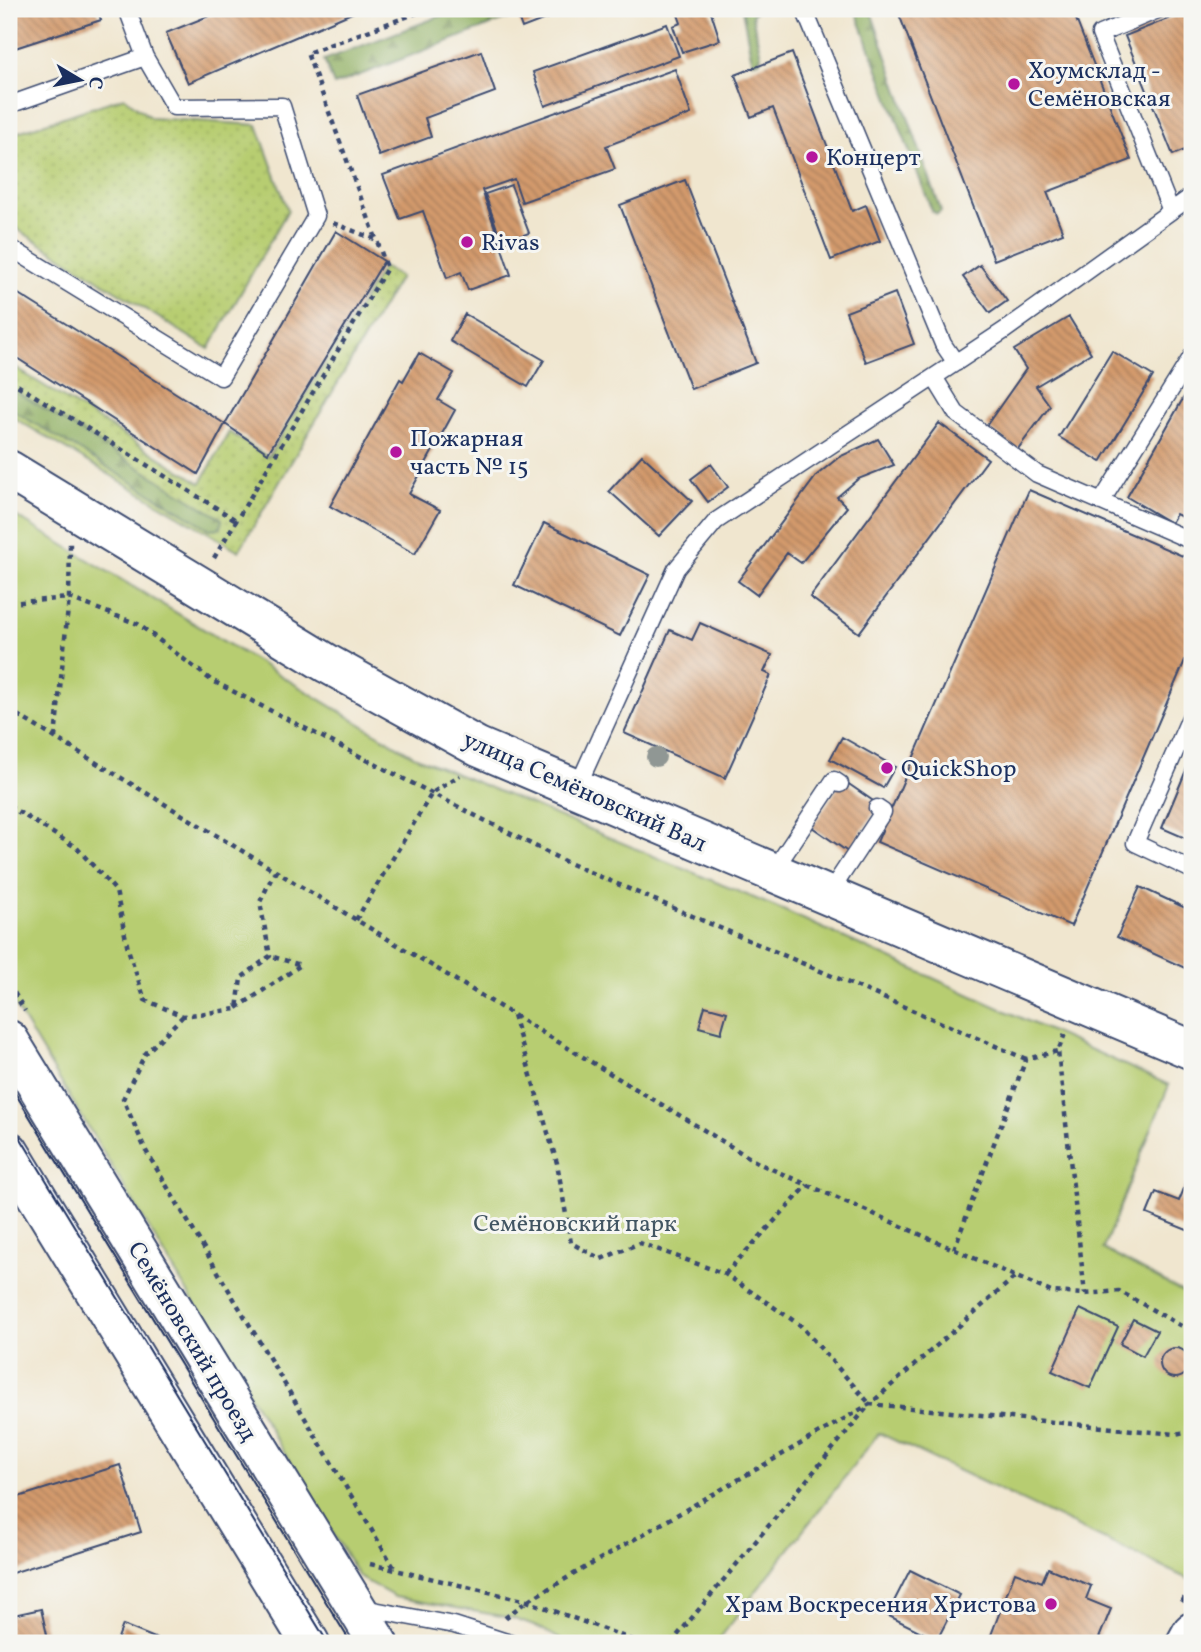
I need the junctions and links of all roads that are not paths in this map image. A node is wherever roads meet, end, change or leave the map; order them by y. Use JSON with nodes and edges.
{"nodes":[{"id":1,"x":127,"y":9,"type":"edge"},
{"id":2,"x":804,"y":9,"type":"edge"},
{"id":3,"x":1160,"y":9,"type":"edge"},
{"id":4,"x":145,"y":57,"type":"junction"},
{"id":5,"x":9,"y":105,"type":"edge"},
{"id":6,"x":1192,"y":196,"type":"edge"},
{"id":7,"x":1171,"y":211,"type":"junction"},
{"id":8,"x":9,"y":247,"type":"edge"},
{"id":9,"x":1192,"y":356,"type":"edge"},
{"id":10,"x":956,"y":363,"type":"junction"},
{"id":11,"x":934,"y":377,"type":"junction"},
{"id":12,"x":9,"y":470,"type":"edge"},
{"id":13,"x":1101,"y":502,"type":"junction"},
{"id":14,"x":1192,"y":541,"type":"edge"},
{"id":15,"x":1192,"y":713,"type":"edge"},
{"id":16,"x":840,"y":784,"type":"dead end"},
{"id":17,"x":576,"y":790,"type":"junction"},
{"id":18,"x":877,"y":808,"type":"dead end"},
{"id":19,"x":1192,"y":870,"type":"edge"},
{"id":20,"x":777,"y":874,"type":"junction"},
{"id":21,"x":831,"y":897,"type":"junction"},
{"id":22,"x":9,"y":1040,"type":"edge"},
{"id":23,"x":1192,"y":1050,"type":"edge"},
{"id":24,"x":9,"y":1152,"type":"edge"},
{"id":25,"x":355,"y":1606,"type":"junction"},
{"id":26,"x":1192,"y":1632,"type":"edge"},
{"id":27,"x":310,"y":1643,"type":"edge"},
{"id":28,"x":378,"y":1643,"type":"edge"},
{"id":29,"x":510,"y":1643,"type":"edge"},
{"id":30,"x":1186,"y":1643,"type":"edge"}],
"edges":[{"from":1,"to":4,"type":"lane"},
{"from":2,"to":10,"type":"lane"},
{"from":3,"to":7,"type":"lane"},
{"from":4,"to":5,"type":"lane"},
{"from":4,"to":8,"type":"lane"},
{"from":6,"to":7,"type":"lane"},
{"from":7,"to":10,"type":"lane"},
{"from":9,"to":13,"type":"lane"},
{"from":10,"to":11,"type":"lane"},
{"from":11,"to":13,"type":"lane"},
{"from":11,"to":17,"type":"lane"},
{"from":12,"to":17,"type":"street","name":"улица Семёновский Вал"},
{"from":13,"to":14,"type":"lane"},
{"from":15,"to":19,"type":"lane"},
{"from":16,"to":20,"type":"lane"},
{"from":17,"to":20,"type":"street","name":"улица Семёновский Вал"},
{"from":18,"to":21,"type":"lane"},
{"from":20,"to":21,"type":"street","name":"улица Семёновский Вал"},
{"from":21,"to":23,"type":"street","name":"улица Семёновский Вал"},
{"from":22,"to":25,"type":"street","name":"Семёновский проезд"},
{"from":24,"to":27,"type":"street"},
{"from":25,"to":28,"type":"street","name":"Семёновский проезд"},
{"from":25,"to":29,"type":"lane"},
{"from":26,"to":30,"type":"street"}]}
